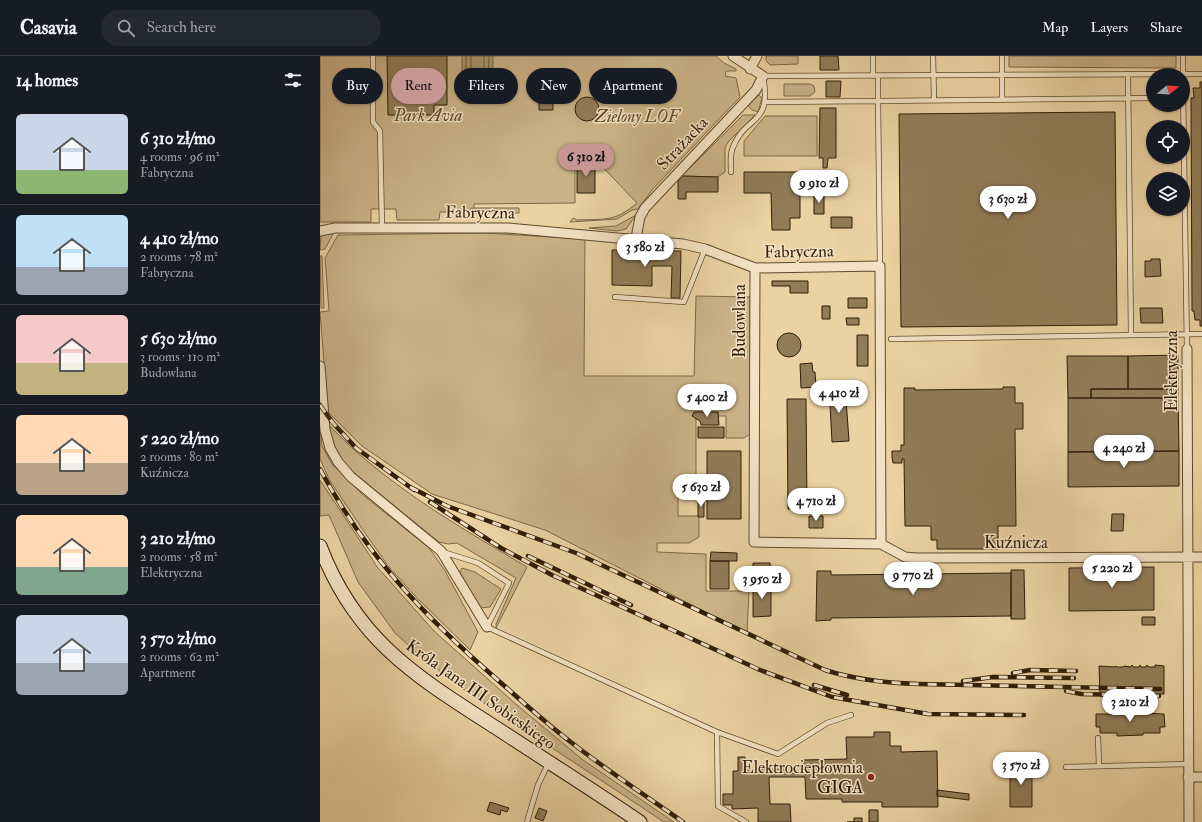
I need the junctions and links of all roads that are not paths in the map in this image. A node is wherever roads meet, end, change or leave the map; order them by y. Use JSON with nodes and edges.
{"nodes":[{"id":1,"x":373,"y":56,"type":"edge"},
{"id":2,"x":734,"y":56,"type":"edge"},
{"id":3,"x":757,"y":56,"type":"edge"},
{"id":4,"x":873,"y":56,"type":"edge"},
{"id":5,"x":933,"y":56,"type":"edge"},
{"id":6,"x":1002,"y":56,"type":"edge"},
{"id":7,"x":1183,"y":56,"type":"edge"},
{"id":8,"x":1183,"y":68,"type":"edge"},
{"id":9,"x":750,"y":69,"type":"junction"},
{"id":10,"x":1128,"y":74,"type":"junction"},
{"id":11,"x":1146,"y":74,"type":"edge"},
{"id":12,"x":1202,"y":74,"type":"edge"},
{"id":13,"x":1190,"y":75,"type":"edge"},
{"id":14,"x":763,"y":76,"type":"junction"},
{"id":15,"x":876,"y":76,"type":"junction"},
{"id":16,"x":934,"y":76,"type":"junction"},
{"id":17,"x":1002,"y":76,"type":"junction"},
{"id":18,"x":1128,"y":98,"type":"junction"},
{"id":19,"x":1146,"y":98,"type":"edge"},
{"id":20,"x":934,"y":100,"type":"junction"},
{"id":21,"x":1002,"y":100,"type":"junction"},
{"id":22,"x":878,"y":101,"type":"junction"},
{"id":23,"x":766,"y":102,"type":"junction"},
{"id":24,"x":1183,"y":112,"type":"edge"},
{"id":25,"x":731,"y":172,"type":"dead end"},
{"id":26,"x":382,"y":228,"type":"junction"},
{"id":27,"x":320,"y":231,"type":"edge"},
{"id":28,"x":636,"y":238,"type":"junction"},
{"id":29,"x":705,"y":249,"type":"junction"},
{"id":30,"x":880,"y":266,"type":"junction"},
{"id":31,"x":755,"y":268,"type":"junction"},
{"id":32,"x":615,"y":297,"type":"dead end"},
{"id":33,"x":1131,"y":334,"type":"junction"},
{"id":34,"x":1187,"y":334,"type":"junction"},
{"id":35,"x":1202,"y":334,"type":"edge"},
{"id":36,"x":891,"y":339,"type":"dead end"},
{"id":37,"x":1187,"y":349,"type":"joint"},
{"id":38,"x":320,"y":366,"type":"edge"},
{"id":39,"x":881,"y":544,"type":"junction"},
{"id":40,"x":320,"y":546,"type":"edge"},
{"id":41,"x":441,"y":551,"type":"junction"},
{"id":42,"x":1188,"y":557,"type":"junction"},
{"id":43,"x":1202,"y":557,"type":"edge"},
{"id":44,"x":487,"y":627,"type":"junction"},
{"id":45,"x":851,"y":715,"type":"dead end"},
{"id":46,"x":717,"y":732,"type":"junction"},
{"id":47,"x":1098,"y":738,"type":"dead end"},
{"id":48,"x":549,"y":762,"type":"junction"},
{"id":49,"x":1188,"y":764,"type":"junction"},
{"id":50,"x":1099,"y":766,"type":"junction"},
{"id":51,"x":1066,"y":767,"type":"dead end"},
{"id":52,"x":1188,"y":777,"type":"junction"},
{"id":53,"x":1202,"y":777,"type":"edge"},
{"id":54,"x":527,"y":822,"type":"edge"},
{"id":55,"x":640,"y":822,"type":"edge"},
{"id":56,"x":746,"y":822,"type":"edge"},
{"id":57,"x":1189,"y":822,"type":"edge"}],
"edges":[{"from":1,"to":26,"type":"lane"},
{"from":2,"to":9,"type":"street"},
{"from":3,"to":9,"type":"street"},
{"from":4,"to":15,"type":"lane"},
{"from":5,"to":16,"type":"lane"},
{"from":6,"to":17,"type":"lane"},
{"from":7,"to":8,"type":"lane"},
{"from":9,"to":14,"type":"street"},
{"from":10,"to":11,"type":"lane"},
{"from":10,"to":17,"type":"lane"},
{"from":10,"to":18,"type":"lane"},
{"from":12,"to":13,"type":"lane"},
{"from":14,"to":15,"type":"lane"},
{"from":14,"to":23,"type":"lane"},
{"from":14,"to":28,"type":"street","name":"Strażacka"},
{"from":15,"to":16,"type":"lane"},
{"from":15,"to":22,"type":"lane"},
{"from":16,"to":17,"type":"lane"},
{"from":16,"to":20,"type":"lane"},
{"from":17,"to":21,"type":"lane"},
{"from":18,"to":19,"type":"lane"},
{"from":18,"to":21,"type":"lane"},
{"from":18,"to":33,"type":"lane"},
{"from":20,"to":21,"type":"lane"},
{"from":20,"to":22,"type":"lane"},
{"from":22,"to":23,"type":"lane"},
{"from":22,"to":30,"type":"lane"},
{"from":23,"to":25,"type":"lane"},
{"from":24,"to":34,"type":"lane","name":"Elektryczna"},
{"from":26,"to":27,"type":"street","name":"Fabryczna"},
{"from":26,"to":28,"type":"street","name":"Fabryczna"},
{"from":28,"to":29,"type":"street","name":"Fabryczna"},
{"from":29,"to":31,"type":"street","name":"Fabryczna"},
{"from":29,"to":32,"type":"lane"},
{"from":30,"to":31,"type":"street","name":"Fabryczna"},
{"from":30,"to":39,"type":"street"},
{"from":31,"to":39,"type":"street","name":"Budowlana"},
{"from":33,"to":34,"type":"lane"},
{"from":33,"to":36,"type":"lane"},
{"from":34,"to":35,"type":"lane"},
{"from":34,"to":37,"type":"lane","name":"Elektryczna"},
{"from":37,"to":42,"type":"street","name":"Elektryczna"},
{"from":38,"to":41,"type":"street"},
{"from":39,"to":42,"type":"street","name":"Kuźnicza"},
{"from":40,"to":48,"type":"main road","name":"Króla Jana III Sobieskiego"},
{"from":41,"to":44,"type":"street"},
{"from":41,"to":44,"type":"lane"},
{"from":42,"to":43,"type":"street","name":"Kuźnicza"},
{"from":42,"to":49,"type":"street","name":"Elektryczna"},
{"from":44,"to":46,"type":"lane"},
{"from":45,"to":46,"type":"lane"},
{"from":46,"to":56,"type":"lane"},
{"from":47,"to":50,"type":"lane"},
{"from":48,"to":54,"type":"lane"},
{"from":48,"to":55,"type":"main road","name":"Króla Jana III Sobieskiego"},
{"from":49,"to":50,"type":"lane"},
{"from":49,"to":52,"type":"street","name":"Elektryczna"},
{"from":50,"to":51,"type":"lane"},
{"from":52,"to":53,"type":"street"},
{"from":52,"to":57,"type":"street","name":"Elektryczna"}]}
